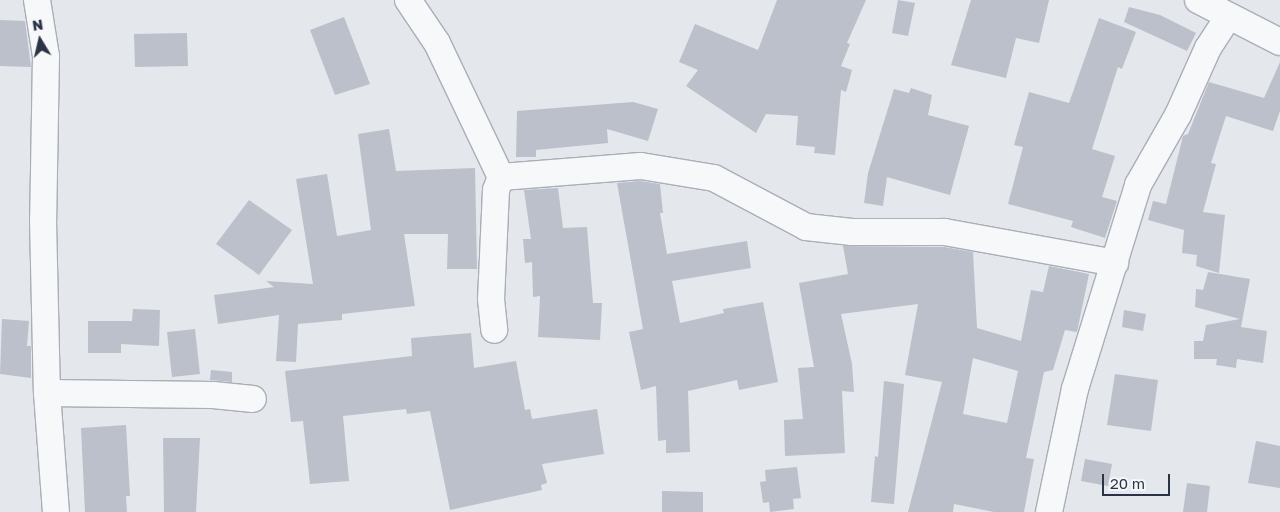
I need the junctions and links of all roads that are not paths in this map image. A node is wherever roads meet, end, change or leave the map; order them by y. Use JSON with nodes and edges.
{"nodes":[{"id":1,"x":37,"y":0,"type":"edge"},
{"id":2,"x":408,"y":0,"type":"edge"},
{"id":3,"x":1198,"y":0,"type":"edge"},
{"id":4,"x":1228,"y":18,"type":"junction"},
{"id":5,"x":1280,"y":42,"type":"edge"},
{"id":6,"x":500,"y":177,"type":"junction"},
{"id":7,"x":1115,"y":263,"type":"junction"},
{"id":8,"x":494,"y":330,"type":"dead end"},
{"id":9,"x":47,"y":393,"type":"junction"},
{"id":10,"x":253,"y":398,"type":"dead end"},
{"id":11,"x":56,"y":512,"type":"edge"},
{"id":12,"x":1049,"y":512,"type":"edge"}],
"edges":[{"from":1,"to":9,"type":"street"},
{"from":2,"to":6,"type":"street"},
{"from":3,"to":4,"type":"street"},
{"from":4,"to":5,"type":"street"},
{"from":4,"to":7,"type":"street"},
{"from":6,"to":7,"type":"street"},
{"from":6,"to":8,"type":"street"},
{"from":7,"to":12,"type":"street"},
{"from":9,"to":10,"type":"street"},
{"from":9,"to":11,"type":"street"}]}
